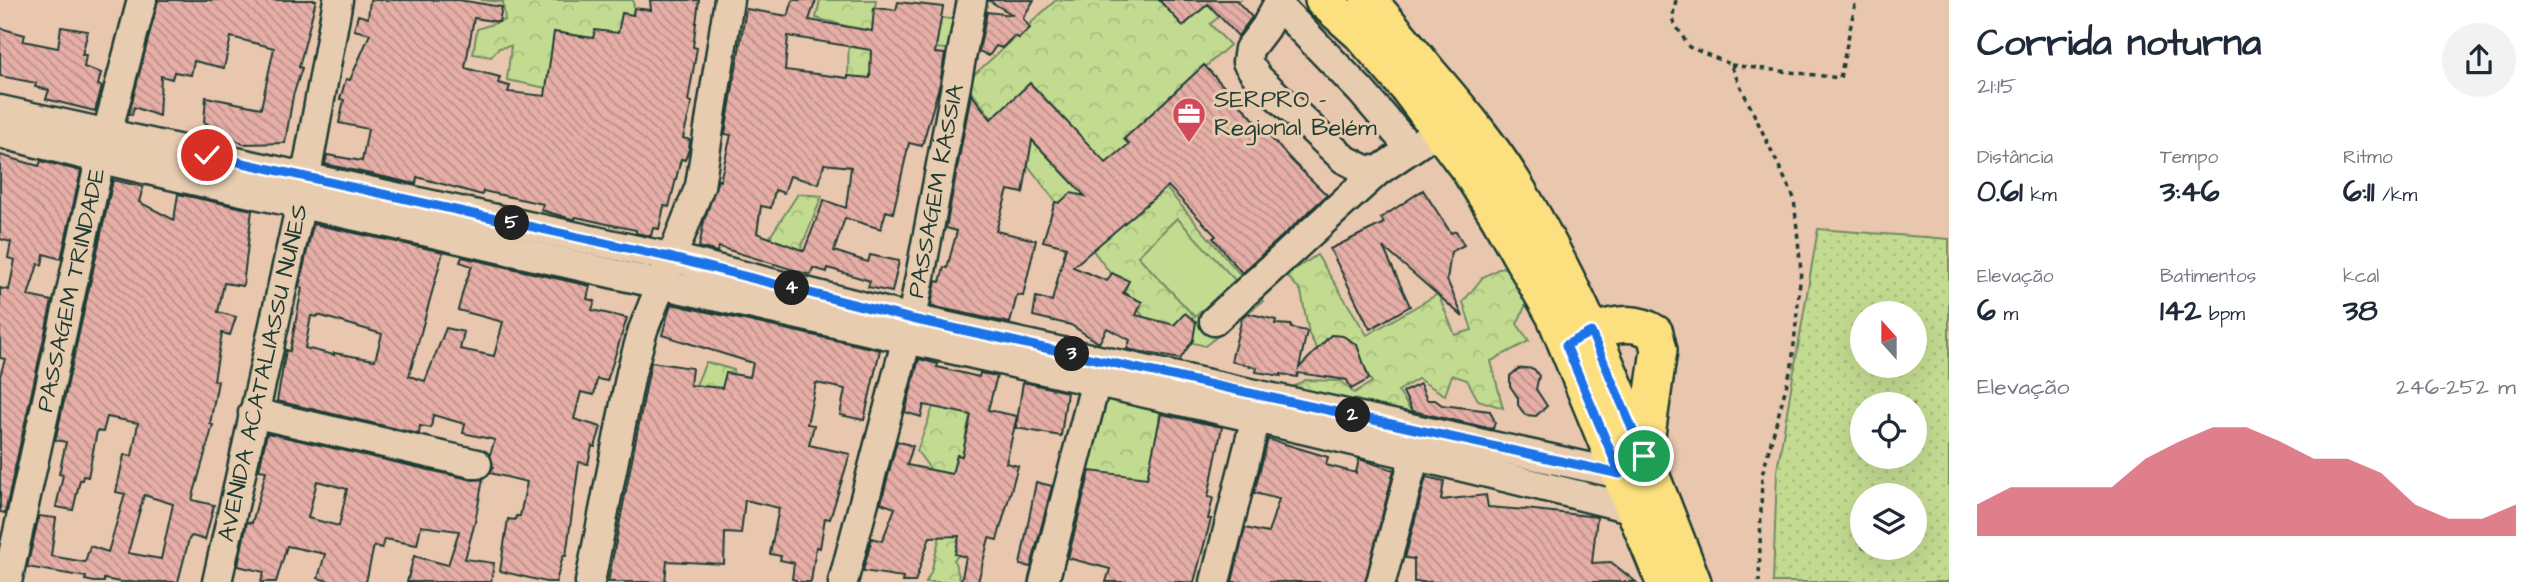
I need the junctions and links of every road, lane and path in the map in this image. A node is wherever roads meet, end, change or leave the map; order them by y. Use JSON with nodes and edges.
{"nodes":[{"id":1,"x":142,"y":0,"type":"edge"},
{"id":2,"x":338,"y":0,"type":"edge"},
{"id":3,"x":729,"y":0,"type":"edge"},
{"id":4,"x":972,"y":0,"type":"edge"},
{"id":5,"x":1323,"y":0,"type":"edge"},
{"id":6,"x":1368,"y":0,"type":"edge"},
{"id":7,"x":1676,"y":0,"type":"edge"},
{"id":8,"x":1856,"y":0,"type":"edge"},
{"id":9,"x":1279,"y":2,"type":"edge"},
{"id":10,"x":1730,"y":65,"type":"junction"},
{"id":11,"x":0,"y":110,"type":"edge"},
{"id":12,"x":108,"y":133,"type":"junction"},
{"id":13,"x":0,"y":134,"type":"edge"},
{"id":14,"x":1425,"y":139,"type":"junction"},
{"id":15,"x":100,"y":160,"type":"junction"},
{"id":16,"x":1378,"y":171,"type":"junction"},
{"id":17,"x":304,"y":190,"type":"junction"},
{"id":18,"x":673,"y":258,"type":"junction"},
{"id":19,"x":661,"y":284,"type":"junction"},
{"id":20,"x":1214,"y":321,"type":"dead end"},
{"id":21,"x":910,"y":330,"type":"junction"},
{"id":22,"x":1579,"y":339,"type":"junction"},
{"id":23,"x":1096,"y":381,"type":"junction"},
{"id":24,"x":1258,"y":407,"type":"junction"},
{"id":25,"x":253,"y":413,"type":"junction"},
{"id":26,"x":1418,"y":442,"type":"junction"},
{"id":27,"x":477,"y":464,"type":"dead end"},
{"id":28,"x":1632,"y":465,"type":"junction"},
{"id":29,"x":1634,"y":509,"type":"junction"},
{"id":30,"x":7,"y":582,"type":"edge"},
{"id":31,"x":217,"y":582,"type":"edge"},
{"id":32,"x":590,"y":582,"type":"edge"},
{"id":33,"x":843,"y":582,"type":"edge"},
{"id":34,"x":1044,"y":582,"type":"edge"},
{"id":35,"x":1216,"y":582,"type":"edge"},
{"id":36,"x":1381,"y":582,"type":"edge"},
{"id":37,"x":1664,"y":582,"type":"edge"},
{"id":38,"x":1693,"y":582,"type":"edge"},
{"id":39,"x":1759,"y":582,"type":"edge"}],
"edges":[{"from":1,"to":12,"type":"street","name":"PASSAGEM TRINDADE"},
{"from":2,"to":17,"type":"street","name":"AVENIDA ACATALIASSU NUNES"},
{"from":3,"to":18,"type":"street"},
{"from":4,"to":21,"type":"street","name":"PASSAGEM KÁSSIA"},
{"from":5,"to":14,"type":"main road"},
{"from":6,"to":22,"type":"main road"},
{"from":7,"to":10,"type":"path"},
{"from":8,"to":10,"type":"path"},
{"from":9,"to":14,"type":"street"},
{"from":9,"to":16,"type":"street"},
{"from":10,"to":39,"type":"path"},
{"from":11,"to":12,"type":"street"},
{"from":12,"to":15,"type":"street","name":"PASSAGEM TRINDADE"},
{"from":12,"to":17,"type":"street"},
{"from":13,"to":15,"type":"street"},
{"from":14,"to":16,"type":"street"},
{"from":14,"to":22,"type":"main road"},
{"from":15,"to":17,"type":"street"},
{"from":15,"to":30,"type":"street","name":"PASSAGEM TRINDADE"},
{"from":16,"to":20,"type":"street"},
{"from":17,"to":18,"type":"street"},
{"from":17,"to":19,"type":"street"},
{"from":17,"to":25,"type":"street","name":"AVENIDA ACATALIASSU NUNES"},
{"from":18,"to":19,"type":"street"},
{"from":18,"to":21,"type":"street"},
{"from":19,"to":21,"type":"street"},
{"from":19,"to":32,"type":"street"},
{"from":21,"to":23,"type":"street"},
{"from":21,"to":24,"type":"street"},
{"from":21,"to":33,"type":"street","name":"PASSAGEM KÁSSIA"},
{"from":22,"to":28,"type":"main road"},
{"from":22,"to":28,"type":"main road"},
{"from":23,"to":24,"type":"street"},
{"from":23,"to":34,"type":"street"},
{"from":24,"to":26,"type":"street"},
{"from":24,"to":35,"type":"street"},
{"from":25,"to":27,"type":"street"},
{"from":25,"to":31,"type":"street","name":"AVENIDA ACATALIASSU NUNES"},
{"from":26,"to":28,"type":"street"},
{"from":26,"to":29,"type":"street"},
{"from":26,"to":36,"type":"street"},
{"from":28,"to":29,"type":"main road"},
{"from":28,"to":38,"type":"main road"},
{"from":29,"to":37,"type":"main road"}]}
